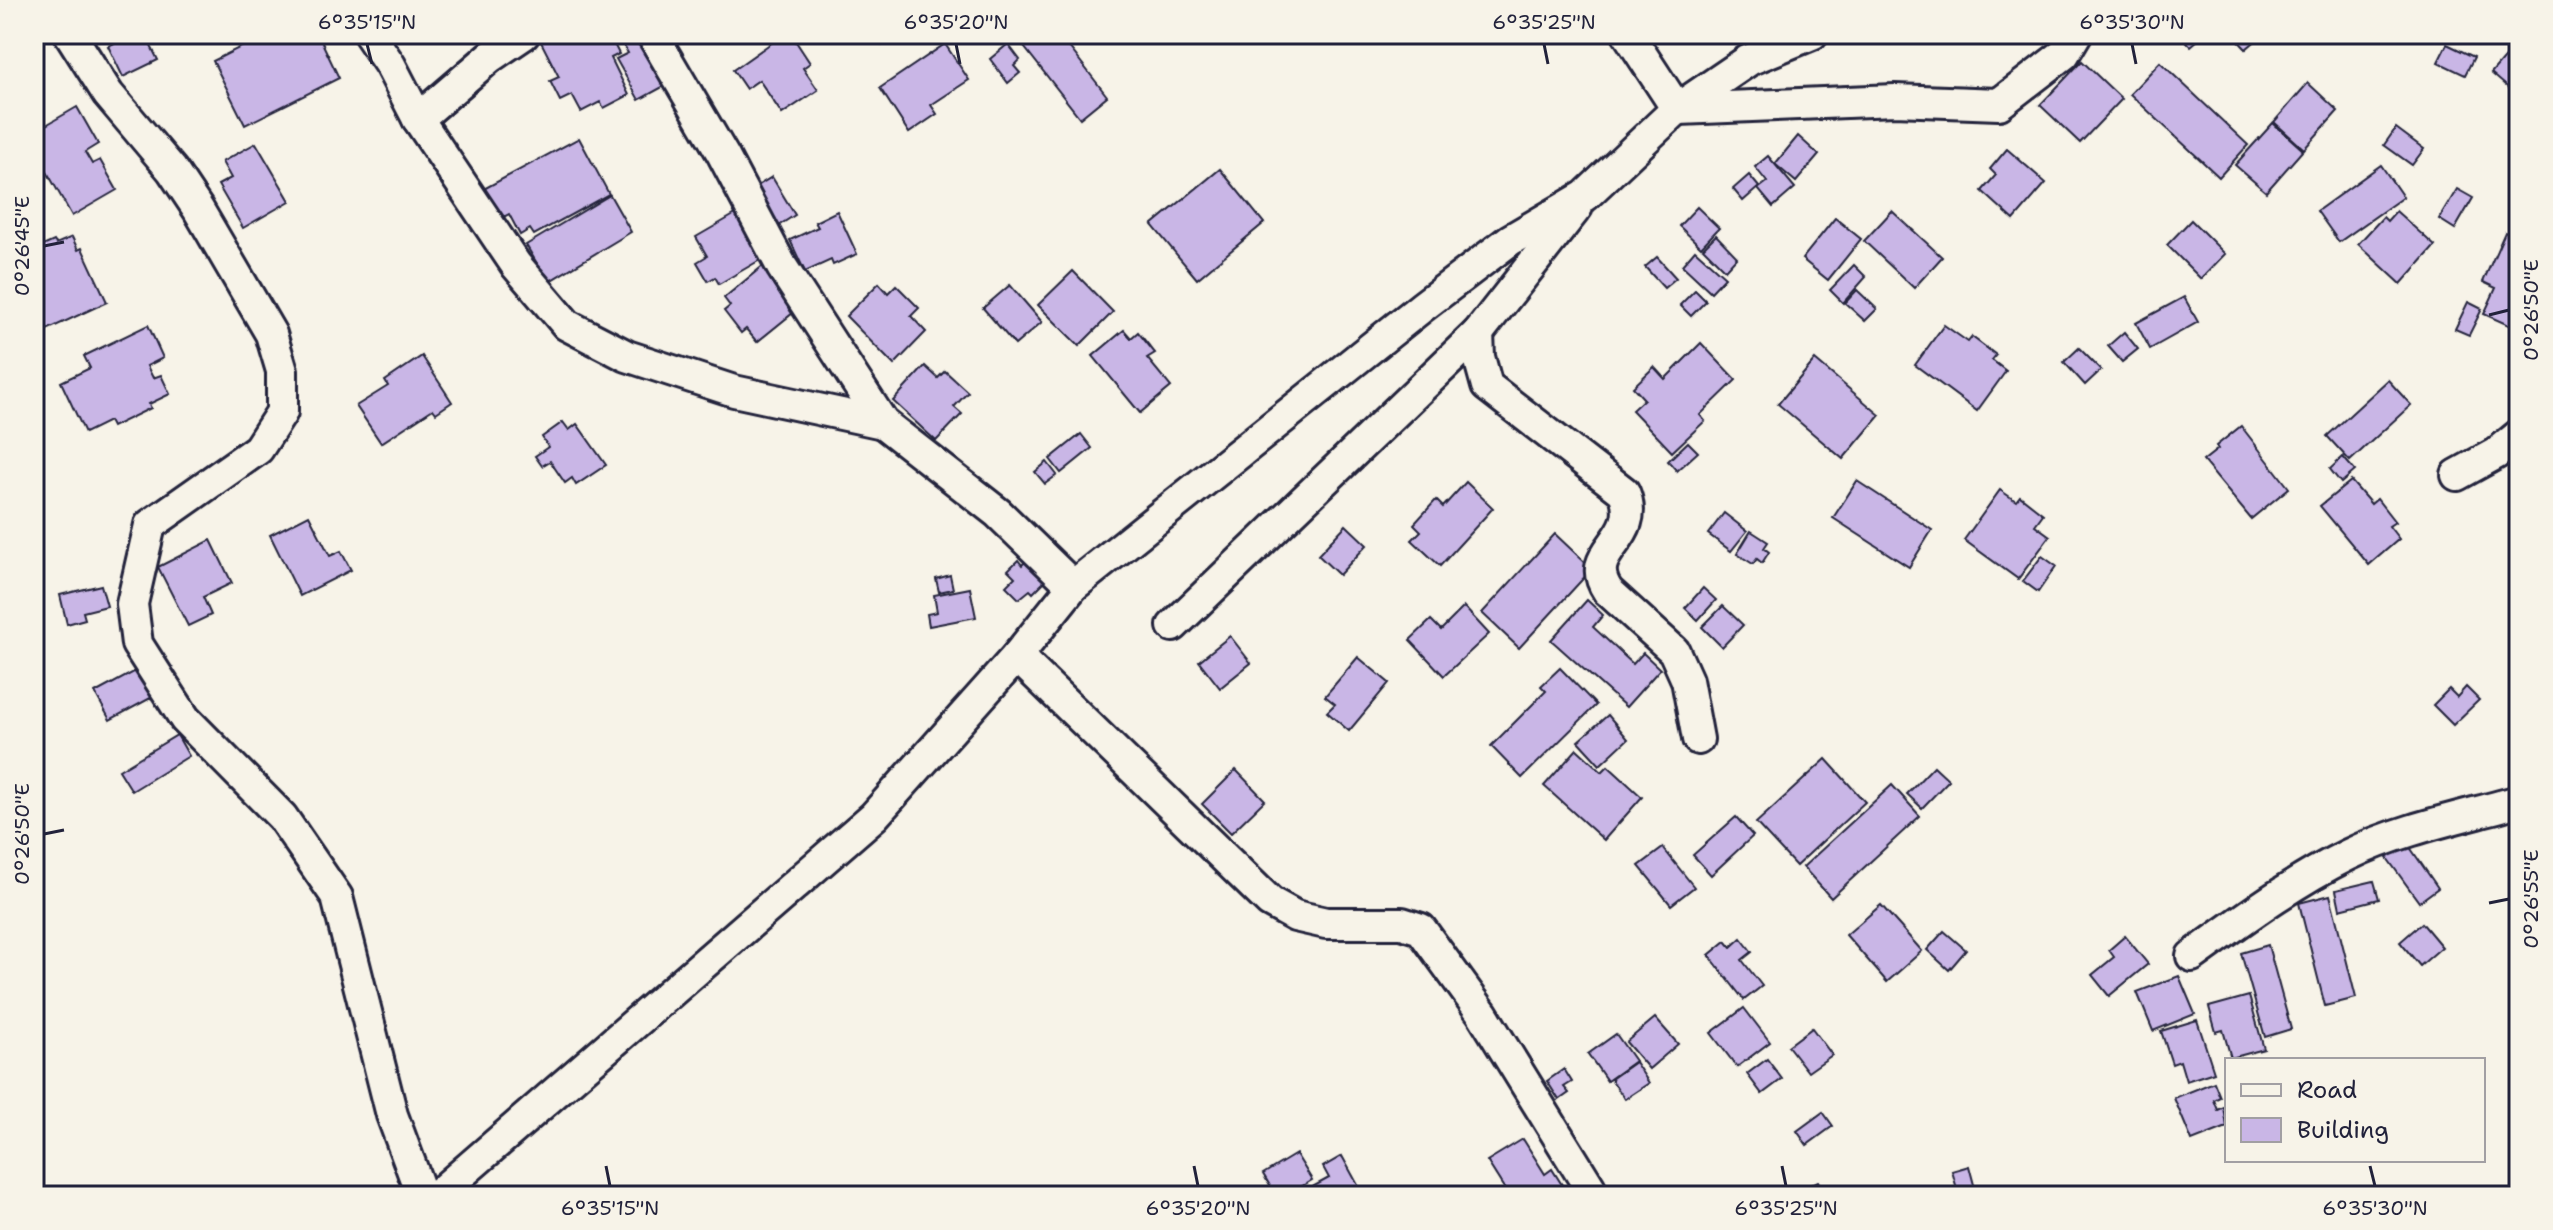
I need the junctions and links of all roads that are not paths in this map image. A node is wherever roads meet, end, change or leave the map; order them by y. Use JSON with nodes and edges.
{"nodes":[{"id":1,"x":70,"y":34,"type":"edge"},
{"id":2,"x":369,"y":34,"type":"edge"},
{"id":3,"x":524,"y":34,"type":"edge"},
{"id":4,"x":652,"y":34,"type":"edge"},
{"id":5,"x":1628,"y":34,"type":"edge"},
{"id":6,"x":1768,"y":34,"type":"edge"},
{"id":7,"x":1812,"y":34,"type":"edge"},
{"id":8,"x":2076,"y":34,"type":"edge"},
{"id":9,"x":1749,"y":60,"type":"junction"},
{"id":10,"x":1677,"y":109,"type":"junction"},
{"id":11,"x":418,"y":119,"type":"junction"},
{"id":12,"x":1585,"y":196,"type":"junction"},
{"id":13,"x":1478,"y":333,"type":"junction"},
{"id":14,"x":883,"y":423,"type":"junction"},
{"id":15,"x":2519,"y":435,"type":"edge"},
{"id":16,"x":2457,"y":475,"type":"dead end"},
{"id":17,"x":1073,"y":586,"type":"junction"},
{"id":18,"x":1173,"y":626,"type":"dead end"},
{"id":19,"x":1017,"y":656,"type":"junction"},
{"id":20,"x":1698,"y":739,"type":"dead end"},
{"id":21,"x":2519,"y":801,"type":"edge"},
{"id":22,"x":2192,"y":956,"type":"dead end"},
{"id":23,"x":1590,"y":1188,"type":"dead end"},
{"id":24,"x":422,"y":1196,"type":"edge"},
{"id":25,"x":436,"y":1196,"type":"edge"}],
"edges":[{"from":1,"to":24,"type":"street"},
{"from":2,"to":11,"type":"street"},
{"from":3,"to":11,"type":"street"},
{"from":4,"to":14,"type":"street"},
{"from":5,"to":10,"type":"street"},
{"from":6,"to":9,"type":"street"},
{"from":7,"to":9,"type":"street"},
{"from":8,"to":10,"type":"street"},
{"from":9,"to":10,"type":"street"},
{"from":10,"to":12,"type":"street"},
{"from":11,"to":14,"type":"street"},
{"from":12,"to":13,"type":"street"},
{"from":12,"to":17,"type":"street"},
{"from":13,"to":18,"type":"street"},
{"from":13,"to":20,"type":"street"},
{"from":14,"to":17,"type":"street"},
{"from":15,"to":16,"type":"street"},
{"from":17,"to":19,"type":"street"},
{"from":19,"to":23,"type":"street"},
{"from":19,"to":25,"type":"street"},
{"from":21,"to":22,"type":"street"}]}
